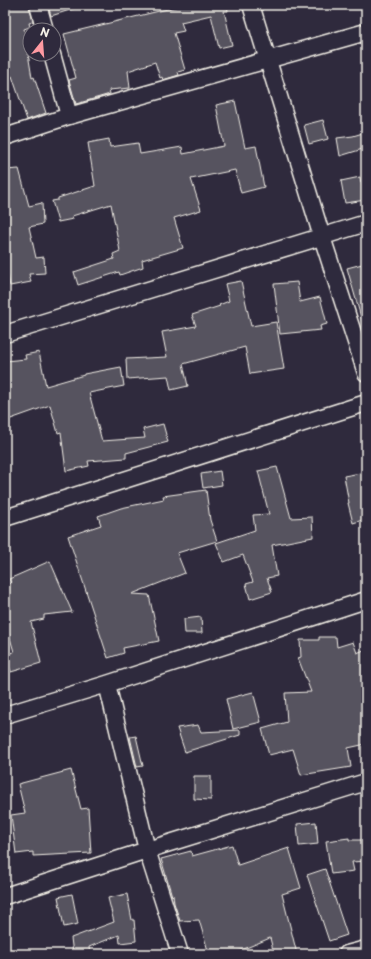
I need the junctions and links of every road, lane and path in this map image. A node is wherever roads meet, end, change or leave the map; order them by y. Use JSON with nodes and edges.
{"nodes":[{"id":1,"x":38,"y":5,"type":"edge"},
{"id":2,"x":251,"y":5,"type":"edge"},
{"id":3,"x":43,"y":22,"type":"edge"},
{"id":4,"x":366,"y":32,"type":"edge"},
{"id":5,"x":268,"y":60,"type":"junction"},
{"id":6,"x":54,"y":62,"type":"edge"},
{"id":7,"x":69,"y":116,"type":"junction"},
{"id":8,"x":5,"y":137,"type":"edge"},
{"id":9,"x":366,"y":223,"type":"edge"},
{"id":10,"x":322,"y":237,"type":"junction"},
{"id":11,"x":5,"y":334,"type":"edge"},
{"id":12,"x":366,"y":373,"type":"edge"},
{"id":13,"x":366,"y":403,"type":"edge"},
{"id":14,"x":5,"y":518,"type":"edge"},
{"id":15,"x":366,"y":600,"type":"edge"},
{"id":16,"x":107,"y":684,"type":"junction"},
{"id":17,"x":5,"y":715,"type":"edge"},
{"id":18,"x":366,"y":782,"type":"edge"},
{"id":19,"x":147,"y":850,"type":"junction"},
{"id":20,"x":5,"y":896,"type":"edge"},
{"id":21,"x":366,"y":949,"type":"edge"},
{"id":22,"x":180,"y":954,"type":"edge"},
{"id":23,"x":347,"y":954,"type":"edge"}],
"edges":[{"from":1,"to":3,"type":"street"},
{"from":2,"to":5,"type":"street"},
{"from":4,"to":5,"type":"street"},
{"from":5,"to":7,"type":"street"},
{"from":5,"to":10,"type":"street"},
{"from":6,"to":7,"type":"street"},
{"from":7,"to":8,"type":"street"},
{"from":9,"to":10,"type":"street"},
{"from":10,"to":11,"type":"street"},
{"from":10,"to":12,"type":"street"},
{"from":13,"to":14,"type":"street"},
{"from":15,"to":16,"type":"street"},
{"from":16,"to":17,"type":"street"},
{"from":16,"to":19,"type":"street"},
{"from":18,"to":19,"type":"street"},
{"from":19,"to":20,"type":"street"},
{"from":19,"to":22,"type":"street"},
{"from":21,"to":23,"type":"street"}]}
